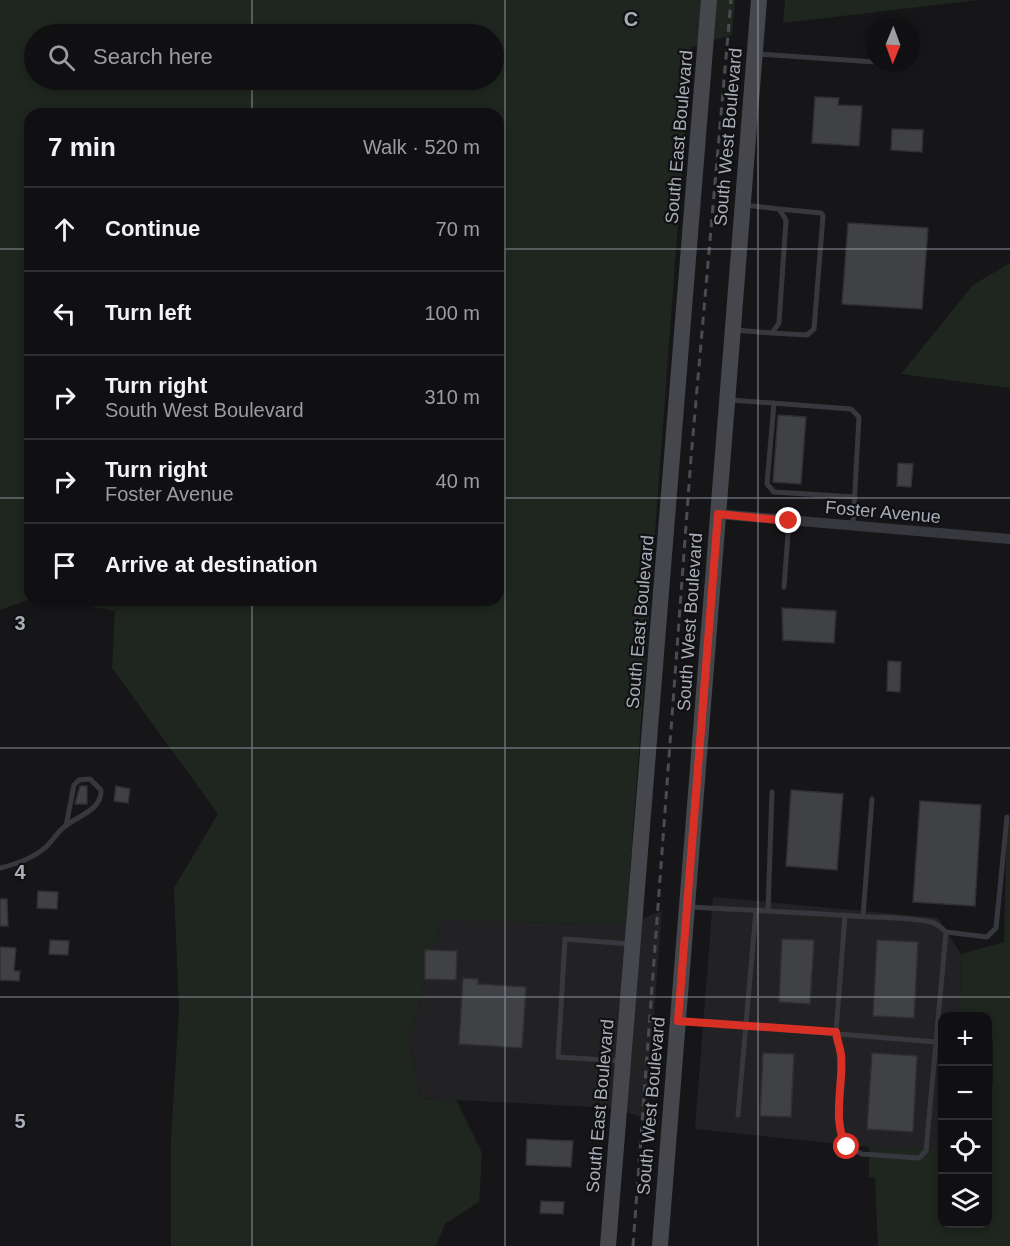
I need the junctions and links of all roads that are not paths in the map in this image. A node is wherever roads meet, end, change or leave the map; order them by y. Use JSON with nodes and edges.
{"nodes":[{"id":1,"x":709,"y":0,"type":"edge"},
{"id":2,"x":759,"y":0,"type":"edge"},
{"id":3,"x":754,"y":54,"type":"junction"},
{"id":4,"x":866,"y":61,"type":"edge"},
{"id":5,"x":742,"y":205,"type":"junction"},
{"id":6,"x":779,"y":209,"type":"junction"},
{"id":7,"x":733,"y":330,"type":"junction"},
{"id":8,"x":772,"y":333,"type":"junction"},
{"id":9,"x":727,"y":399,"type":"junction"},
{"id":10,"x":774,"y":403,"type":"junction"},
{"id":11,"x":855,"y":497,"type":"junction"},
{"id":12,"x":718,"y":514,"type":"junction"},
{"id":13,"x":789,"y":521,"type":"junction"},
{"id":14,"x":853,"y":526,"type":"junction"},
{"id":15,"x":1010,"y":539,"type":"edge"},
{"id":16,"x":784,"y":587,"type":"dead end"},
{"id":17,"x":772,"y":792,"type":"dead end"},
{"id":18,"x":872,"y":799,"type":"dead end"},
{"id":19,"x":1007,"y":816,"type":"dead end"},
{"id":20,"x":66,"y":825,"type":"junction"},
{"id":21,"x":0,"y":868,"type":"edge"},
{"id":22,"x":687,"y":907,"type":"junction"},
{"id":23,"x":756,"y":910,"type":"junction"},
{"id":24,"x":768,"y":911,"type":"junction"},
{"id":25,"x":845,"y":915,"type":"junction"},
{"id":26,"x":863,"y":916,"type":"junction"},
{"id":27,"x":946,"y":933,"type":"junction"},
{"id":28,"x":633,"y":944,"type":"junction"},
{"id":29,"x":678,"y":1021,"type":"junction"},
{"id":30,"x":746,"y":1025,"type":"junction"},
{"id":31,"x":836,"y":1032,"type":"junction"},
{"id":32,"x":936,"y":1042,"type":"junction"},
{"id":33,"x":623,"y":1061,"type":"junction"},
{"id":34,"x":738,"y":1115,"type":"dead end"},
{"id":35,"x":608,"y":1246,"type":"edge"},
{"id":36,"x":660,"y":1246,"type":"edge"}],
"edges":[{"from":1,"to":28,"type":"main road","name":"South East Boulevard"},
{"from":2,"to":3,"type":"main road","name":"South West Boulevard"},
{"from":3,"to":4,"type":"lane"},
{"from":3,"to":5,"type":"main road","name":"South West Boulevard"},
{"from":5,"to":6,"type":"lane"},
{"from":5,"to":7,"type":"main road","name":"South West Boulevard"},
{"from":6,"to":8,"type":"lane"},
{"from":6,"to":8,"type":"lane"},
{"from":7,"to":8,"type":"lane"},
{"from":7,"to":9,"type":"main road","name":"South West Boulevard"},
{"from":9,"to":10,"type":"lane"},
{"from":9,"to":12,"type":"main road","name":"South West Boulevard"},
{"from":10,"to":11,"type":"lane"},
{"from":10,"to":11,"type":"lane"},
{"from":11,"to":14,"type":"lane"},
{"from":12,"to":13,"type":"street","name":"Foster Avenue"},
{"from":12,"to":22,"type":"main road","name":"South West Boulevard"},
{"from":13,"to":14,"type":"street","name":"Foster Avenue"},
{"from":13,"to":16,"type":"lane"},
{"from":14,"to":15,"type":"street","name":"Foster Avenue"},
{"from":17,"to":24,"type":"lane"},
{"from":18,"to":26,"type":"lane"},
{"from":19,"to":27,"type":"lane"},
{"from":20,"to":20,"type":"lane"},
{"from":20,"to":21,"type":"lane"},
{"from":22,"to":23,"type":"lane"},
{"from":22,"to":29,"type":"main road","name":"South West Boulevard"},
{"from":23,"to":24,"type":"lane"},
{"from":23,"to":30,"type":"lane"},
{"from":24,"to":25,"type":"lane"},
{"from":25,"to":26,"type":"lane"},
{"from":25,"to":31,"type":"lane"},
{"from":26,"to":27,"type":"lane"},
{"from":27,"to":32,"type":"lane"},
{"from":28,"to":33,"type":"main road","name":"South East Boulevard"},
{"from":28,"to":33,"type":"lane"},
{"from":29,"to":30,"type":"lane"},
{"from":29,"to":36,"type":"main road","name":"South West Boulevard"},
{"from":30,"to":31,"type":"lane"},
{"from":30,"to":34,"type":"lane"},
{"from":31,"to":32,"type":"lane"},
{"from":31,"to":32,"type":"lane"},
{"from":33,"to":35,"type":"main road","name":"South East Boulevard"}]}
